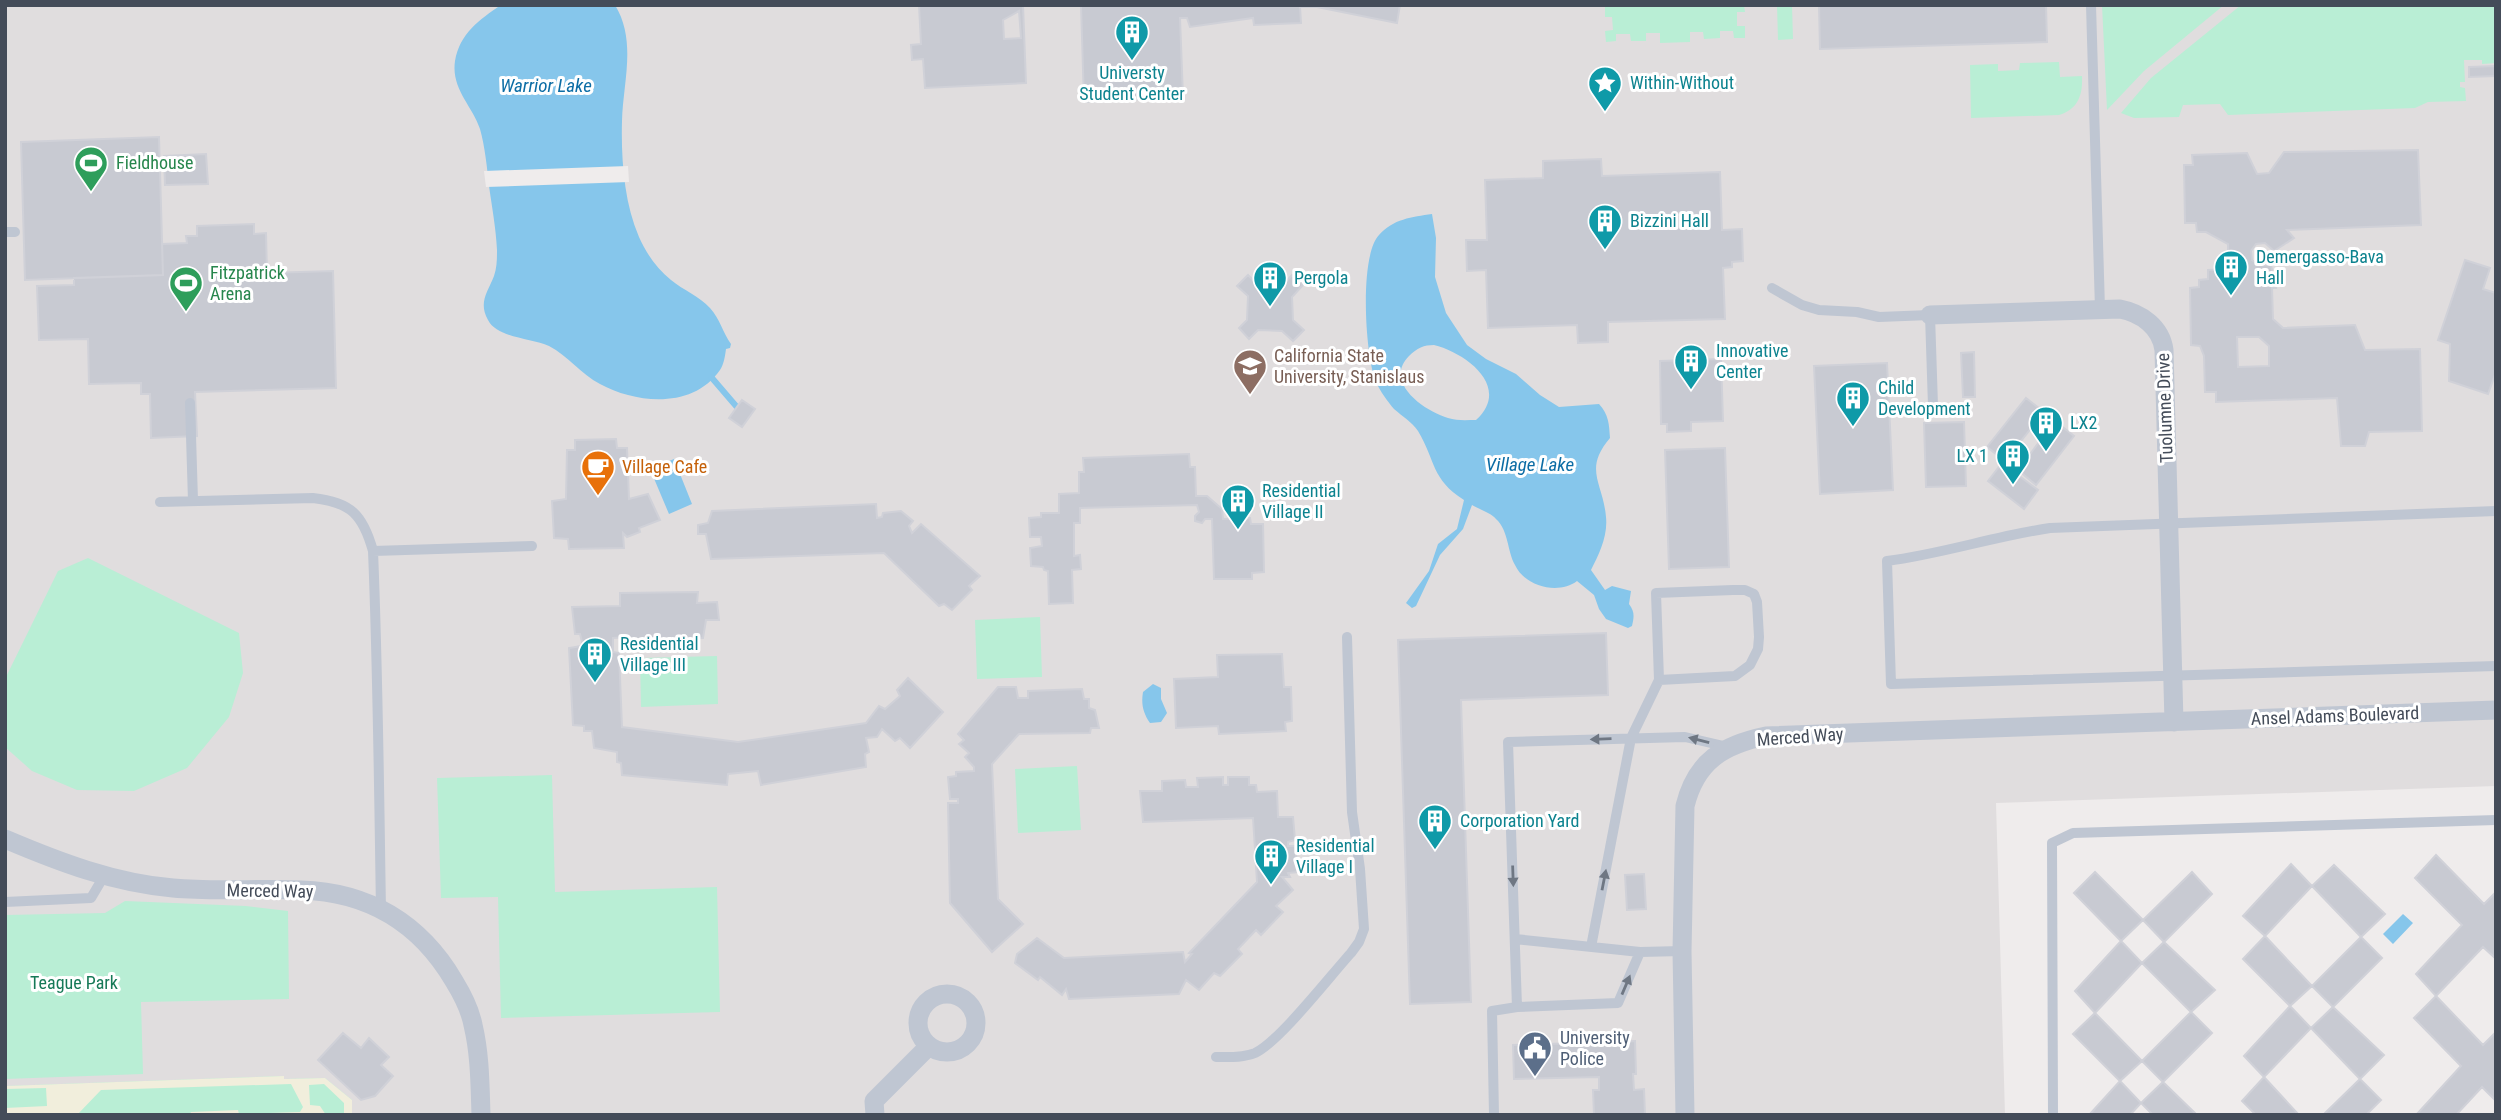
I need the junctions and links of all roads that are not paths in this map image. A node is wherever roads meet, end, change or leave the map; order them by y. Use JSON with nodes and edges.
{"nodes":[{"id":1,"x":2091,"y":5,"type":"edge"},
{"id":2,"x":1772,"y":288,"type":"dead end"},
{"id":3,"x":2099,"y":309,"type":"junction"},
{"id":4,"x":1930,"y":315,"type":"junction"},
{"id":5,"x":190,"y":403,"type":"dead end"},
{"id":6,"x":1933,"y":406,"type":"dead end"},
{"id":7,"x":193,"y":501,"type":"junction"},
{"id":8,"x":160,"y":502,"type":"dead end"},
{"id":9,"x":2496,"y":511,"type":"edge"},
{"id":10,"x":2169,"y":523,"type":"junction"},
{"id":11,"x":532,"y":546,"type":"dead end"},
{"id":12,"x":373,"y":551,"type":"junction"},
{"id":13,"x":1347,"y":637,"type":"dead end"},
{"id":14,"x":2496,"y":666,"type":"edge"},
{"id":15,"x":2173,"y":676,"type":"junction"},
{"id":16,"x":1659,"y":680,"type":"junction"},
{"id":17,"x":2496,"y":710,"type":"edge"},
{"id":18,"x":2174,"y":722,"type":"junction"},
{"id":19,"x":1631,"y":738,"type":"junction"},
{"id":20,"x":1728,"y":747,"type":"junction"},
{"id":21,"x":2496,"y":820,"type":"edge"},
{"id":22,"x":5,"y":839,"type":"edge"},
{"id":23,"x":104,"y":876,"type":"junction"},
{"id":24,"x":5,"y":902,"type":"edge"},
{"id":25,"x":381,"y":909,"type":"junction"},
{"id":26,"x":1515,"y":939,"type":"junction"},
{"id":27,"x":1591,"y":947,"type":"junction"},
{"id":28,"x":1682,"y":951,"type":"junction"},
{"id":29,"x":1640,"y":952,"type":"junction"},
{"id":30,"x":1517,"y":1007,"type":"junction"},
{"id":31,"x":929,"y":1046,"type":"dead end"},
{"id":32,"x":1216,"y":1057,"type":"dead end"},
{"id":33,"x":481,"y":1115,"type":"edge"},
{"id":34,"x":875,"y":1115,"type":"edge"},
{"id":35,"x":1494,"y":1115,"type":"edge"},
{"id":36,"x":1685,"y":1115,"type":"edge"},
{"id":37,"x":2053,"y":1115,"type":"edge"}],
"edges":[{"from":1,"to":3,"type":"lane"},
{"from":2,"to":4,"type":"lane"},
{"from":3,"to":4,"type":"street","name":"Tuolumne Drive"},
{"from":3,"to":10,"type":"street","name":"Tuolumne Drive"},
{"from":4,"to":6,"type":"lane"},
{"from":5,"to":7,"type":"lane"},
{"from":7,"to":8,"type":"lane"},
{"from":7,"to":12,"type":"lane"},
{"from":9,"to":10,"type":"lane"},
{"from":10,"to":15,"type":"street","name":"Tuolumne Drive"},
{"from":10,"to":15,"type":"lane"},
{"from":11,"to":12,"type":"lane"},
{"from":12,"to":25,"type":"lane"},
{"from":13,"to":32,"type":"lane"},
{"from":14,"to":15,"type":"lane"},
{"from":15,"to":18,"type":"street","name":"Tuolumne Drive"},
{"from":16,"to":16,"type":"lane"},
{"from":16,"to":19,"type":"lane"},
{"from":17,"to":18,"type":"street","name":"Ansel Adams Boulevard"},
{"from":18,"to":20,"type":"street","name":"Merced Way"},
{"from":20,"to":19,"type":"lane","one_way":true},
{"from":19,"to":26,"type":"lane","one_way":true},
{"from":27,"to":19,"type":"lane","one_way":true},
{"from":20,"to":28,"type":"street","name":"Merced Way"},
{"from":21,"to":37,"type":"lane"},
{"from":22,"to":23,"type":"street","name":"Merced Way"},
{"from":23,"to":24,"type":"lane"},
{"from":23,"to":25,"type":"street","name":"Merced Way"},
{"from":25,"to":33,"type":"street","name":"Merced Way"},
{"from":26,"to":27,"type":"lane"},
{"from":26,"to":30,"type":"lane"},
{"from":27,"to":29,"type":"lane"},
{"from":28,"to":29,"type":"lane"},
{"from":28,"to":36,"type":"street","name":"Merced Way"},
{"from":30,"to":29,"type":"lane","one_way":true},
{"from":30,"to":35,"type":"lane"},
{"from":31,"to":34,"type":"street"}]}
